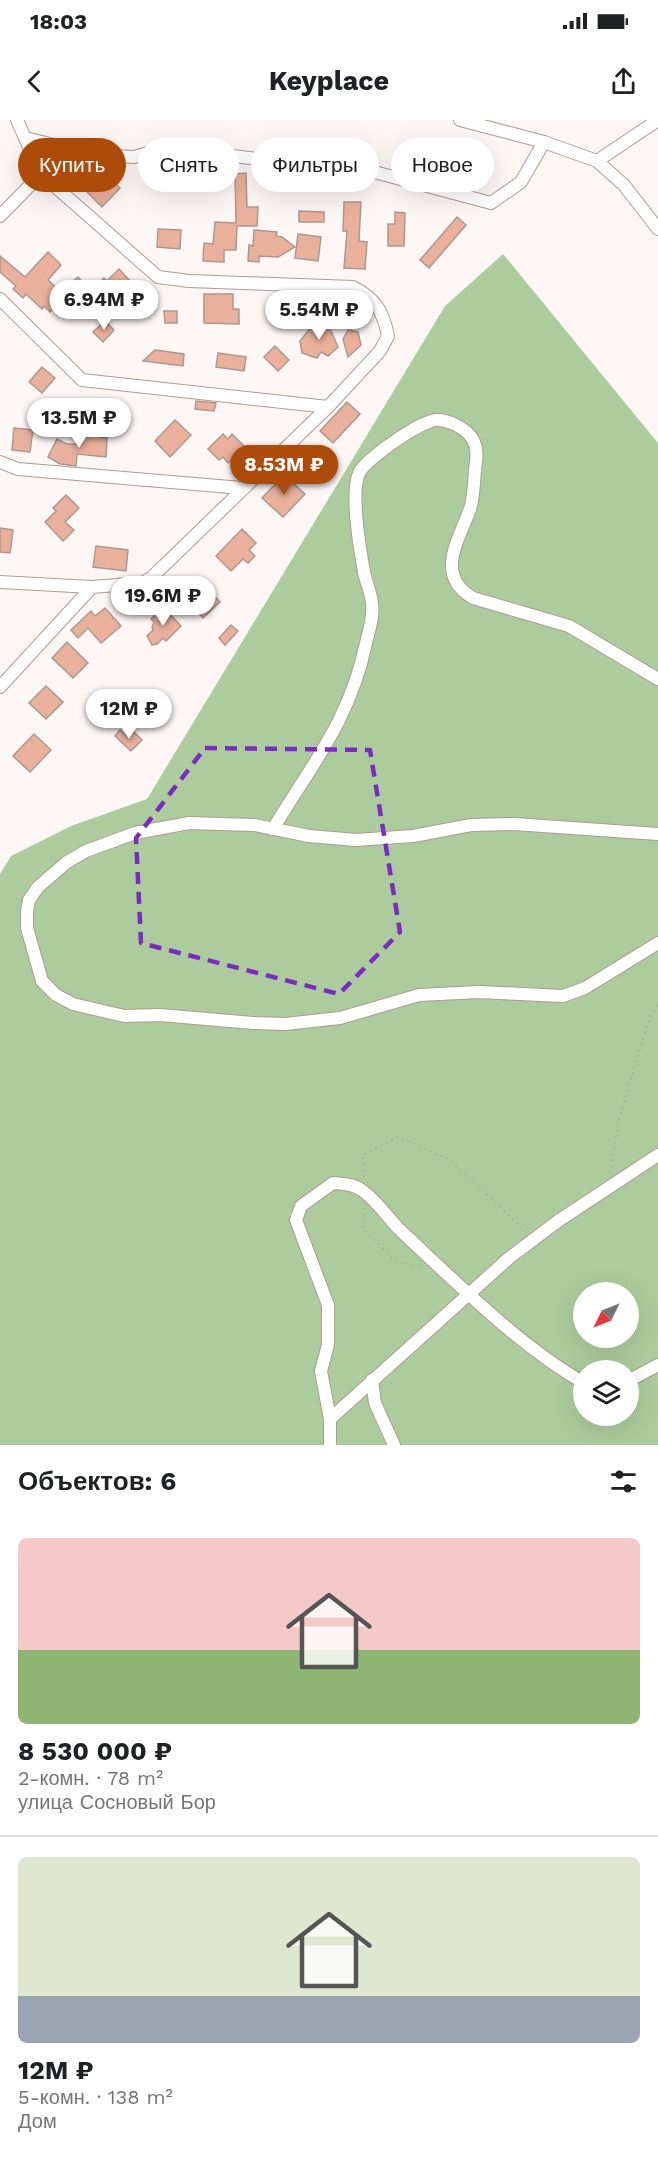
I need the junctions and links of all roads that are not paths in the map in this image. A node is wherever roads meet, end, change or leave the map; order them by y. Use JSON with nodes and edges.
{"nodes":[{"id":1,"x":17,"y":120,"type":"edge"},
{"id":2,"x":460,"y":120,"type":"edge"},
{"id":3,"x":658,"y":120,"type":"edge"},
{"id":4,"x":25,"y":138,"type":"edge"},
{"id":5,"x":544,"y":141,"type":"junction"},
{"id":6,"x":126,"y":157,"type":"edge"},
{"id":7,"x":597,"y":161,"type":"junction"},
{"id":8,"x":23,"y":192,"type":"edge"},
{"id":9,"x":61,"y":192,"type":"edge"},
{"id":10,"x":0,"y":216,"type":"edge"},
{"id":11,"x":658,"y":229,"type":"edge"},
{"id":12,"x":0,"y":299,"type":"edge"},
{"id":13,"x":328,"y":407,"type":"junction"},
{"id":14,"x":0,"y":462,"type":"edge"},
{"id":15,"x":242,"y":488,"type":"junction"},
{"id":16,"x":0,"y":582,"type":"edge"},
{"id":17,"x":92,"y":587,"type":"junction"},
{"id":18,"x":658,"y":679,"type":"edge"},
{"id":19,"x":0,"y":687,"type":"edge"},
{"id":20,"x":273,"y":829,"type":"junction"},
{"id":21,"x":658,"y":834,"type":"edge"},
{"id":22,"x":658,"y":943,"type":"edge"},
{"id":23,"x":658,"y":1155,"type":"edge"},
{"id":24,"x":470,"y":1293,"type":"junction"},
{"id":25,"x":658,"y":1365,"type":"edge"},
{"id":26,"x":639,"y":1375,"type":"edge"},
{"id":27,"x":573,"y":1376,"type":"edge"},
{"id":28,"x":372,"y":1380,"type":"junction"},
{"id":29,"x":330,"y":1419,"type":"junction"},
{"id":30,"x":330,"y":1445,"type":"edge"},
{"id":31,"x":393,"y":1445,"type":"edge"}],
"edges":[{"from":1,"to":4,"type":"street"},
{"from":2,"to":5,"type":"street"},
{"from":3,"to":7,"type":"street"},
{"from":5,"to":6,"type":"street"},
{"from":5,"to":7,"type":"street"},
{"from":7,"to":11,"type":"street"},
{"from":8,"to":10,"type":"street"},
{"from":9,"to":13,"type":"street"},
{"from":12,"to":13,"type":"street"},
{"from":13,"to":15,"type":"street"},
{"from":14,"to":15,"type":"street"},
{"from":15,"to":17,"type":"street"},
{"from":16,"to":17,"type":"street"},
{"from":17,"to":19,"type":"street"},
{"from":18,"to":20,"type":"street"},
{"from":20,"to":21,"type":"street"},
{"from":20,"to":22,"type":"street"},
{"from":23,"to":24,"type":"street"},
{"from":24,"to":27,"type":"street"},
{"from":24,"to":28,"type":"street"},
{"from":24,"to":29,"type":"street"},
{"from":25,"to":26,"type":"street"},
{"from":28,"to":29,"type":"street"},
{"from":28,"to":31,"type":"street"},
{"from":29,"to":30,"type":"street"}]}
